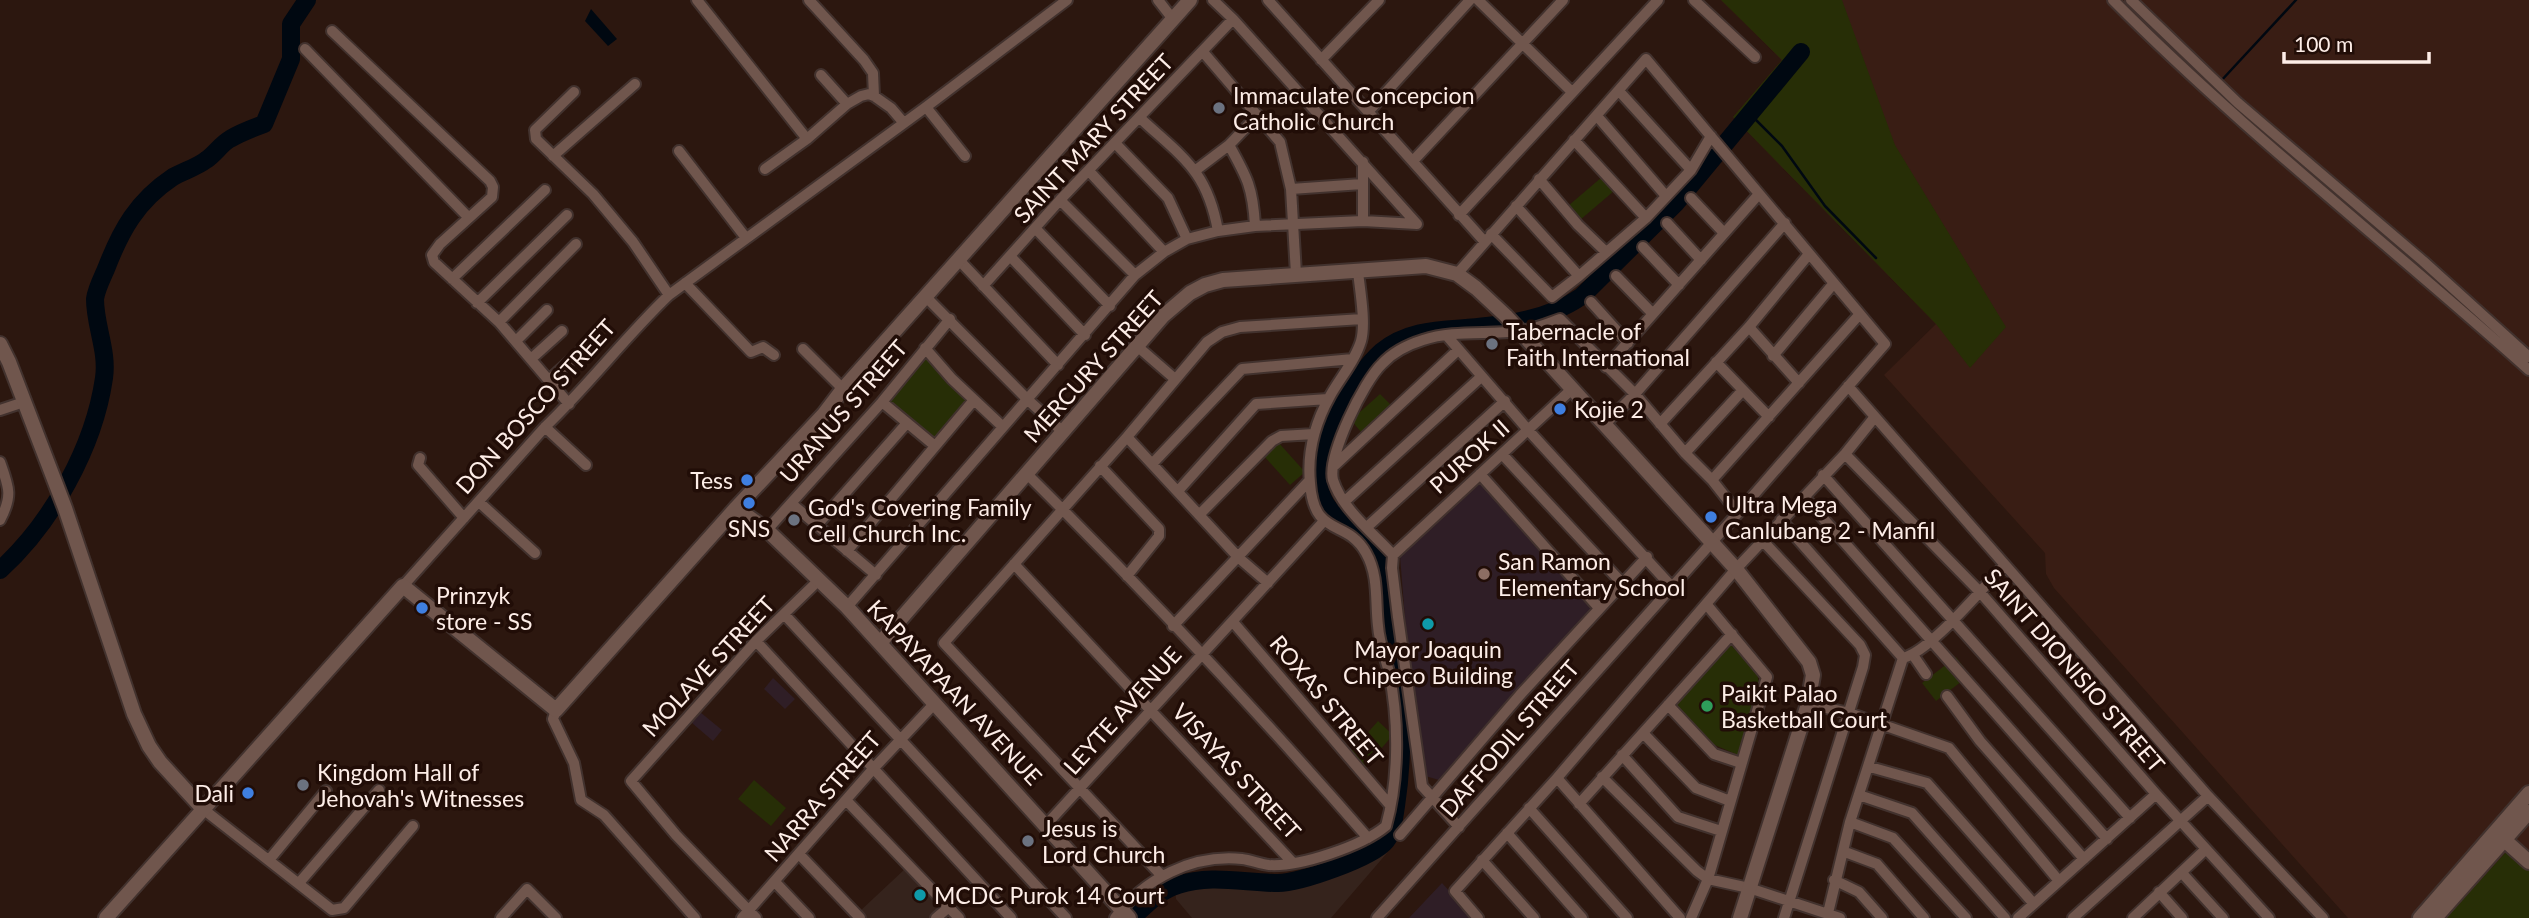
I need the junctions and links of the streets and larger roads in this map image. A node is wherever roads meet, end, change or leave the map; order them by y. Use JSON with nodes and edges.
{"nodes":[{"id":1,"x":697,"y":0,"type":"edge"},
{"id":2,"x":809,"y":0,"type":"edge"},
{"id":3,"x":1067,"y":0,"type":"edge"},
{"id":4,"x":1158,"y":0,"type":"edge"},
{"id":5,"x":1190,"y":0,"type":"edge"},
{"id":6,"x":1213,"y":0,"type":"edge"},
{"id":7,"x":1268,"y":0,"type":"edge"},
{"id":8,"x":1286,"y":0,"type":"edge"},
{"id":9,"x":1379,"y":0,"type":"edge"},
{"id":10,"x":1470,"y":0,"type":"edge"},
{"id":11,"x":1478,"y":0,"type":"edge"},
{"id":12,"x":1563,"y":0,"type":"edge"},
{"id":13,"x":1658,"y":0,"type":"edge"},
{"id":14,"x":1694,"y":0,"type":"edge"},
{"id":15,"x":2113,"y":0,"type":"edge"},
{"id":16,"x":2131,"y":0,"type":"edge"},
{"id":17,"x":1277,"y":10,"type":"junction"},
{"id":18,"x":1172,"y":18,"type":"junction"},
{"id":19,"x":1233,"y":19,"type":"junction"},
{"id":20,"x":332,"y":31,"type":"dead end"},
{"id":21,"x":1524,"y":43,"type":"junction"},
{"id":22,"x":305,"y":49,"type":"dead end"},
{"id":23,"x":1203,"y":52,"type":"junction"},
{"id":24,"x":1755,"y":57,"type":"dead end"},
{"id":25,"x":1321,"y":60,"type":"junction"},
{"id":26,"x":821,"y":75,"type":"dead end"},
{"id":27,"x":635,"y":84,"type":"dead end"},
{"id":28,"x":1619,"y":91,"type":"junction"},
{"id":29,"x":574,"y":92,"type":"dead end"},
{"id":30,"x":1572,"y":92,"type":"junction"},
{"id":31,"x":874,"y":96,"type":"junction"},
{"id":32,"x":847,"y":104,"type":"junction"},
{"id":33,"x":926,"y":107,"type":"junction"},
{"id":34,"x":1368,"y":112,"type":"junction"},
{"id":35,"x":1258,"y":115,"type":"junction"},
{"id":36,"x":1597,"y":116,"type":"junction"},
{"id":37,"x":1140,"y":118,"type":"junction"},
{"id":38,"x":903,"y":122,"type":"junction"},
{"id":39,"x":1712,"y":138,"type":"junction"},
{"id":40,"x":807,"y":139,"type":"junction"},
{"id":41,"x":1574,"y":140,"type":"junction"},
{"id":42,"x":1115,"y":143,"type":"junction"},
{"id":43,"x":1228,"y":145,"type":"junction"},
{"id":44,"x":679,"y":151,"type":"dead end"},
{"id":45,"x":553,"y":156,"type":"junction"},
{"id":46,"x":965,"y":156,"type":"dead end"},
{"id":47,"x":1413,"y":161,"type":"junction"},
{"id":48,"x":1363,"y":162,"type":"junction"},
{"id":49,"x":765,"y":169,"type":"dead end"},
{"id":50,"x":1196,"y":170,"type":"junction"},
{"id":51,"x":1691,"y":170,"type":"junction"},
{"id":52,"x":1088,"y":171,"type":"junction"},
{"id":53,"x":1539,"y":179,"type":"junction"},
{"id":54,"x":1362,"y":184,"type":"junction"},
{"id":55,"x":1291,"y":189,"type":"junction"},
{"id":56,"x":545,"y":190,"type":"dead end"},
{"id":57,"x":1759,"y":194,"type":"junction"},
{"id":58,"x":1667,"y":196,"type":"junction"},
{"id":59,"x":1692,"y":198,"type":"dead end"},
{"id":60,"x":1060,"y":200,"type":"junction"},
{"id":61,"x":1516,"y":206,"type":"junction"},
{"id":62,"x":567,"y":215,"type":"dead end"},
{"id":63,"x":1459,"y":215,"type":"junction"},
{"id":64,"x":468,"y":217,"type":"junction"},
{"id":65,"x":1646,"y":218,"type":"junction"},
{"id":66,"x":1363,"y":221,"type":"junction"},
{"id":67,"x":1786,"y":222,"type":"junction"},
{"id":68,"x":1667,"y":223,"type":"dead end"},
{"id":69,"x":1294,"y":225,"type":"junction"},
{"id":70,"x":1255,"y":226,"type":"junction"},
{"id":71,"x":1036,"y":229,"type":"junction"},
{"id":72,"x":1218,"y":231,"type":"junction"},
{"id":73,"x":1724,"y":233,"type":"junction"},
{"id":74,"x":746,"y":238,"type":"junction"},
{"id":75,"x":1487,"y":238,"type":"junction"},
{"id":76,"x":1187,"y":239,"type":"junction"},
{"id":77,"x":576,"y":244,"type":"dead end"},
{"id":78,"x":1643,"y":247,"type":"dead end"},
{"id":79,"x":1164,"y":252,"type":"junction"},
{"id":80,"x":1606,"y":252,"type":"junction"},
{"id":81,"x":1810,"y":254,"type":"junction"},
{"id":82,"x":1010,"y":256,"type":"junction"},
{"id":83,"x":959,"y":260,"type":"junction"},
{"id":84,"x":1700,"y":260,"type":"junction"},
{"id":85,"x":1358,"y":272,"type":"junction"},
{"id":86,"x":1296,"y":274,"type":"junction"},
{"id":87,"x":1457,"y":274,"type":"junction"},
{"id":88,"x":1135,"y":275,"type":"junction"},
{"id":89,"x":1580,"y":276,"type":"junction"},
{"id":90,"x":1616,"y":276,"type":"dead end"},
{"id":91,"x":452,"y":279,"type":"junction"},
{"id":92,"x":685,"y":283,"type":"junction"},
{"id":93,"x":1833,"y":283,"type":"junction"},
{"id":94,"x":1679,"y":285,"type":"junction"},
{"id":95,"x":983,"y":286,"type":"junction"},
{"id":96,"x":669,"y":295,"type":"junction"},
{"id":97,"x":926,"y":297,"type":"junction"},
{"id":98,"x":1591,"y":302,"type":"dead end"},
{"id":99,"x":477,"y":303,"type":"junction"},
{"id":100,"x":1110,"y":306,"type":"junction"},
{"id":101,"x":547,"y":310,"type":"dead end"},
{"id":102,"x":1653,"y":314,"type":"junction"},
{"id":103,"x":1860,"y":315,"type":"junction"},
{"id":104,"x":950,"y":319,"type":"junction"},
{"id":105,"x":1362,"y":319,"type":"junction"},
{"id":106,"x":499,"y":322,"type":"junction"},
{"id":107,"x":1513,"y":324,"type":"junction"},
{"id":108,"x":1749,"y":327,"type":"junction"},
{"id":109,"x":562,"y":331,"type":"dead end"},
{"id":110,"x":1085,"y":335,"type":"junction"},
{"id":111,"x":1447,"y":336,"type":"junction"},
{"id":112,"x":516,"y":341,"type":"junction"},
{"id":113,"x":1628,"y":343,"type":"junction"},
{"id":114,"x":0,"y":344,"type":"edge"},
{"id":115,"x":1138,"y":346,"type":"junction"},
{"id":116,"x":925,"y":348,"type":"junction"},
{"id":117,"x":803,"y":349,"type":"dead end"},
{"id":118,"x":1458,"y":350,"type":"junction"},
{"id":119,"x":580,"y":352,"type":"dead end"},
{"id":120,"x":774,"y":355,"type":"dead end"},
{"id":121,"x":1773,"y":356,"type":"junction"},
{"id":122,"x":2529,"y":357,"type":"edge"},
{"id":123,"x":531,"y":359,"type":"junction"},
{"id":124,"x":1353,"y":359,"type":"junction"},
{"id":125,"x":1716,"y":362,"type":"junction"},
{"id":126,"x":1058,"y":365,"type":"junction"},
{"id":127,"x":1606,"y":366,"type":"junction"},
{"id":128,"x":2529,"y":370,"type":"edge"},
{"id":129,"x":1481,"y":377,"type":"junction"},
{"id":130,"x":1175,"y":379,"type":"junction"},
{"id":131,"x":549,"y":380,"type":"junction"},
{"id":132,"x":1799,"y":383,"type":"junction"},
{"id":133,"x":1848,"y":386,"type":"junction"},
{"id":134,"x":843,"y":389,"type":"junction"},
{"id":135,"x":1573,"y":389,"type":"junction"},
{"id":136,"x":1743,"y":390,"type":"junction"},
{"id":137,"x":1635,"y":394,"type":"junction"},
{"id":138,"x":1328,"y":398,"type":"junction"},
{"id":139,"x":974,"y":400,"type":"junction"},
{"id":140,"x":1028,"y":400,"type":"junction"},
{"id":141,"x":882,"y":401,"type":"junction"},
{"id":142,"x":1504,"y":401,"type":"junction"},
{"id":143,"x":24,"y":402,"type":"junction"},
{"id":144,"x":569,"y":404,"type":"junction"},
{"id":145,"x":0,"y":410,"type":"edge"},
{"id":146,"x":1769,"y":417,"type":"junction"},
{"id":147,"x":1874,"y":418,"type":"junction"},
{"id":148,"x":907,"y":424,"type":"junction"},
{"id":149,"x":1605,"y":424,"type":"junction"},
{"id":150,"x":1660,"y":424,"type":"junction"},
{"id":151,"x":545,"y":427,"type":"junction"},
{"id":152,"x":1003,"y":428,"type":"junction"},
{"id":153,"x":1062,"y":431,"type":"junction"},
{"id":154,"x":1529,"y":431,"type":"junction"},
{"id":155,"x":1314,"y":434,"type":"junction"},
{"id":156,"x":1127,"y":437,"type":"junction"},
{"id":157,"x":935,"y":446,"type":"junction"},
{"id":158,"x":1685,"y":453,"type":"junction"},
{"id":159,"x":1502,"y":454,"type":"junction"},
{"id":160,"x":1845,"y":454,"type":"junction"},
{"id":161,"x":420,"y":458,"type":"dead end"},
{"id":162,"x":0,"y":462,"type":"edge"},
{"id":163,"x":1153,"y":463,"type":"junction"},
{"id":164,"x":586,"y":465,"type":"dead end"},
{"id":165,"x":1100,"y":466,"type":"junction"},
{"id":166,"x":1333,"y":466,"type":"junction"},
{"id":167,"x":1480,"y":474,"type":"junction"},
{"id":168,"x":1028,"y":475,"type":"junction"},
{"id":169,"x":1823,"y":475,"type":"junction"},
{"id":170,"x":1712,"y":480,"type":"junction"},
{"id":171,"x":1309,"y":481,"type":"junction"},
{"id":172,"x":1178,"y":491,"type":"junction"},
{"id":173,"x":1805,"y":498,"type":"junction"},
{"id":174,"x":478,"y":502,"type":"junction"},
{"id":175,"x":1344,"y":502,"type":"junction"},
{"id":176,"x":792,"y":504,"type":"junction"},
{"id":177,"x":736,"y":508,"type":"junction"},
{"id":178,"x":1063,"y":508,"type":"junction"},
{"id":179,"x":1738,"y":513,"type":"junction"},
{"id":180,"x":1199,"y":515,"type":"junction"},
{"id":181,"x":464,"y":518,"type":"junction"},
{"id":182,"x":0,"y":520,"type":"edge"},
{"id":183,"x":1324,"y":520,"type":"junction"},
{"id":184,"x":1781,"y":520,"type":"junction"},
{"id":185,"x":817,"y":525,"type":"junction"},
{"id":186,"x":1367,"y":527,"type":"junction"},
{"id":187,"x":767,"y":530,"type":"junction"},
{"id":188,"x":1763,"y":541,"type":"junction"},
{"id":189,"x":1710,"y":542,"type":"junction"},
{"id":190,"x":847,"y":551,"type":"junction"},
{"id":191,"x":535,"y":553,"type":"dead end"},
{"id":192,"x":1393,"y":555,"type":"junction"},
{"id":193,"x":1647,"y":557,"type":"junction"},
{"id":194,"x":1239,"y":558,"type":"junction"},
{"id":195,"x":1014,"y":564,"type":"junction"},
{"id":196,"x":2005,"y":565,"type":"junction"},
{"id":197,"x":1736,"y":569,"type":"junction"},
{"id":198,"x":876,"y":575,"type":"junction"},
{"id":199,"x":1127,"y":576,"type":"junction"},
{"id":200,"x":818,"y":582,"type":"junction"},
{"id":201,"x":1268,"y":583,"type":"junction"},
{"id":202,"x":1622,"y":583,"type":"junction"},
{"id":203,"x":403,"y":586,"type":"junction"},
{"id":204,"x":1671,"y":586,"type":"junction"},
{"id":205,"x":1979,"y":591,"type":"junction"},
{"id":206,"x":1707,"y":606,"type":"junction"},
{"id":207,"x":847,"y":607,"type":"junction"},
{"id":208,"x":1599,"y":608,"type":"junction"},
{"id":209,"x":784,"y":614,"type":"junction"},
{"id":210,"x":1951,"y":620,"type":"junction"},
{"id":211,"x":1233,"y":622,"type":"junction"},
{"id":212,"x":1173,"y":626,"type":"junction"},
{"id":213,"x":1732,"y":634,"type":"junction"},
{"id":214,"x":756,"y":641,"type":"junction"},
{"id":215,"x":1929,"y":641,"type":"junction"},
{"id":216,"x":880,"y":643,"type":"junction"},
{"id":217,"x":1200,"y":654,"type":"junction"},
{"id":218,"x":1908,"y":656,"type":"junction"},
{"id":219,"x":1926,"y":674,"type":"dead end"},
{"id":220,"x":1947,"y":696,"type":"dead end"},
{"id":221,"x":935,"y":703,"type":"junction"},
{"id":222,"x":1808,"y":704,"type":"junction"},
{"id":223,"x":1668,"y":705,"type":"junction"},
{"id":224,"x":1149,"y":709,"type":"junction"},
{"id":225,"x":556,"y":710,"type":"junction"},
{"id":226,"x":1849,"y":713,"type":"junction"},
{"id":227,"x":1882,"y":725,"type":"junction"},
{"id":228,"x":1643,"y":733,"type":"junction"},
{"id":229,"x":900,"y":739,"type":"junction"},
{"id":230,"x":1622,"y":755,"type":"junction"},
{"id":231,"x":1741,"y":763,"type":"junction"},
{"id":232,"x":1870,"y":768,"type":"junction"},
{"id":233,"x":873,"y":769,"type":"junction"},
{"id":234,"x":1602,"y":777,"type":"junction"},
{"id":235,"x":1557,"y":778,"type":"junction"},
{"id":236,"x":1079,"y":788,"type":"junction"},
{"id":237,"x":326,"y":790,"type":"dead end"},
{"id":238,"x":379,"y":790,"type":"dead end"},
{"id":239,"x":2529,"y":793,"type":"edge"},
{"id":240,"x":2156,"y":794,"type":"junction"},
{"id":241,"x":1859,"y":795,"type":"junction"},
{"id":242,"x":2208,"y":796,"type":"junction"},
{"id":243,"x":1433,"y":799,"type":"junction"},
{"id":244,"x":846,"y":800,"type":"junction"},
{"id":245,"x":1730,"y":801,"type":"junction"},
{"id":246,"x":1390,"y":804,"type":"junction"},
{"id":247,"x":1579,"y":804,"type":"junction"},
{"id":248,"x":1529,"y":808,"type":"junction"},
{"id":249,"x":202,"y":810,"type":"junction"},
{"id":250,"x":2130,"y":818,"type":"junction"},
{"id":251,"x":2522,"y":820,"type":"edge"},
{"id":252,"x":2181,"y":821,"type":"junction"},
{"id":253,"x":1850,"y":822,"type":"junction"},
{"id":254,"x":1046,"y":825,"type":"junction"},
{"id":255,"x":413,"y":826,"type":"dead end"},
{"id":256,"x":1459,"y":827,"type":"junction"},
{"id":257,"x":1721,"y":831,"type":"junction"},
{"id":258,"x":1507,"y":833,"type":"junction"},
{"id":259,"x":1400,"y":835,"type":"dead end"},
{"id":260,"x":2499,"y":836,"type":"junction"},
{"id":261,"x":1367,"y":838,"type":"junction"},
{"id":262,"x":2107,"y":839,"type":"junction"},
{"id":263,"x":2206,"y":849,"type":"junction"},
{"id":264,"x":1844,"y":852,"type":"junction"},
{"id":265,"x":799,"y":854,"type":"junction"},
{"id":266,"x":269,"y":859,"type":"junction"},
{"id":267,"x":2084,"y":859,"type":"junction"},
{"id":268,"x":1482,"y":860,"type":"junction"},
{"id":269,"x":2529,"y":862,"type":"edge"},
{"id":270,"x":1293,"y":863,"type":"junction"},
{"id":271,"x":2182,"y":873,"type":"junction"},
{"id":272,"x":1161,"y":875,"type":"junction"},
{"id":273,"x":1708,"y":879,"type":"junction"},
{"id":274,"x":1834,"y":880,"type":"junction"},
{"id":275,"x":2059,"y":881,"type":"junction"},
{"id":276,"x":775,"y":882,"type":"junction"},
{"id":277,"x":299,"y":883,"type":"junction"},
{"id":278,"x":1749,"y":888,"type":"junction"},
{"id":279,"x":2159,"y":892,"type":"junction"},
{"id":280,"x":1788,"y":901,"type":"junction"},
{"id":281,"x":2034,"y":903,"type":"junction"},
{"id":282,"x":949,"y":906,"type":"junction"},
{"id":283,"x":1828,"y":913,"type":"junction"},
{"id":284,"x":115,"y":915,"type":"edge"},
{"id":285,"x":749,"y":915,"type":"edge"},
{"id":286,"x":1123,"y":915,"type":"edge"},
{"id":287,"x":2139,"y":916,"type":"edge"},
{"id":288,"x":501,"y":918,"type":"edge"},
{"id":289,"x":556,"y":918,"type":"edge"},
{"id":290,"x":695,"y":918,"type":"edge"},
{"id":291,"x":808,"y":918,"type":"edge"},
{"id":292,"x":860,"y":918,"type":"edge"},
{"id":293,"x":936,"y":918,"type":"edge"},
{"id":294,"x":959,"y":918,"type":"edge"},
{"id":295,"x":1011,"y":918,"type":"edge"},
{"id":296,"x":1066,"y":918,"type":"edge"},
{"id":297,"x":1377,"y":918,"type":"edge"},
{"id":298,"x":1478,"y":918,"type":"edge"},
{"id":299,"x":1534,"y":918,"type":"edge"},
{"id":300,"x":1582,"y":918,"type":"edge"},
{"id":301,"x":1628,"y":918,"type":"edge"},
{"id":302,"x":1680,"y":918,"type":"edge"},
{"id":303,"x":1691,"y":918,"type":"edge"},
{"id":304,"x":1740,"y":918,"type":"edge"},
{"id":305,"x":1784,"y":918,"type":"edge"},
{"id":306,"x":1840,"y":918,"type":"edge"},
{"id":307,"x":1882,"y":918,"type":"edge"},
{"id":308,"x":1924,"y":918,"type":"edge"},
{"id":309,"x":1966,"y":918,"type":"edge"},
{"id":310,"x":2005,"y":918,"type":"edge"},
{"id":311,"x":2018,"y":918,"type":"edge"},
{"id":312,"x":2073,"y":918,"type":"edge"},
{"id":313,"x":2182,"y":918,"type":"edge"},
{"id":314,"x":2223,"y":918,"type":"edge"},
{"id":315,"x":2269,"y":918,"type":"edge"},
{"id":316,"x":2323,"y":918,"type":"edge"},
{"id":317,"x":2420,"y":918,"type":"edge"},
{"id":318,"x":2435,"y":918,"type":"edge"}],
"edges":[{"from":1,"to":40,"type":"street"},
{"from":2,"to":31,"type":"street"},
{"from":3,"to":33,"type":"street","name":"DON BOSCO STREET"},
{"from":4,"to":18,"type":"street"},
{"from":5,"to":18,"type":"street"},
{"from":6,"to":19,"type":"street"},
{"from":7,"to":17,"type":"street"},
{"from":8,"to":17,"type":"street"},
{"from":9,"to":25,"type":"street"},
{"from":10,"to":34,"type":"street"},
{"from":11,"to":21,"type":"street"},
{"from":12,"to":21,"type":"street"},
{"from":13,"to":30,"type":"street"},
{"from":14,"to":24,"type":"street"},
{"from":15,"to":128,"type":"street"},
{"from":16,"to":122,"type":"street"},
{"from":17,"to":25,"type":"street"},
{"from":18,"to":83,"type":"street"},
{"from":19,"to":23,"type":"street","name":"SAINT MARY STREET"},
{"from":19,"to":48,"type":"street"},
{"from":20,"to":64,"type":"street"},
{"from":21,"to":30,"type":"street"},
{"from":21,"to":47,"type":"street"},
{"from":22,"to":64,"type":"street"},
{"from":23,"to":35,"type":"street"},
{"from":23,"to":37,"type":"street","name":"SAINT MARY STREET"},
{"from":25,"to":34,"type":"street"},
{"from":26,"to":32,"type":"street"},
{"from":27,"to":45,"type":"street"},
{"from":28,"to":36,"type":"street"},
{"from":28,"to":39,"type":"street"},
{"from":28,"to":51,"type":"street"},
{"from":29,"to":45,"type":"street"},
{"from":30,"to":63,"type":"street"},
{"from":31,"to":32,"type":"street"},
{"from":31,"to":38,"type":"street"},
{"from":32,"to":40,"type":"street"},
{"from":33,"to":38,"type":"street","name":"DON BOSCO STREET"},
{"from":33,"to":46,"type":"street"},
{"from":34,"to":47,"type":"street"},
{"from":35,"to":43,"type":"street"},
{"from":35,"to":55,"type":"street"},
{"from":36,"to":41,"type":"street"},
{"from":36,"to":58,"type":"street"},
{"from":37,"to":42,"type":"street","name":"SAINT MARY STREET"},
{"from":37,"to":50,"type":"street"},
{"from":38,"to":74,"type":"street","name":"DON BOSCO STREET"},
{"from":39,"to":51,"type":"street"},
{"from":39,"to":57,"type":"street"},
{"from":40,"to":49,"type":"street"},
{"from":41,"to":53,"type":"street"},
{"from":41,"to":65,"type":"street"},
{"from":42,"to":52,"type":"street","name":"SAINT MARY STREET"},
{"from":42,"to":76,"type":"street"},
{"from":43,"to":50,"type":"street"},
{"from":43,"to":70,"type":"street"},
{"from":44,"to":74,"type":"street"},
{"from":45,"to":96,"type":"street"},
{"from":47,"to":63,"type":"street"},
{"from":48,"to":54,"type":"street"},
{"from":48,"to":66,"type":"street"},
{"from":50,"to":72,"type":"street"},
{"from":51,"to":58,"type":"street"},
{"from":52,"to":60,"type":"street","name":"SAINT MARY STREET"},
{"from":52,"to":79,"type":"street"},
{"from":53,"to":61,"type":"street"},
{"from":53,"to":80,"type":"street"},
{"from":54,"to":55,"type":"street"},
{"from":54,"to":66,"type":"street"},
{"from":55,"to":69,"type":"street"},
{"from":56,"to":91,"type":"street"},
{"from":57,"to":67,"type":"street"},
{"from":57,"to":73,"type":"street"},
{"from":58,"to":65,"type":"street"},
{"from":59,"to":73,"type":"street"},
{"from":60,"to":71,"type":"street","name":"SAINT MARY STREET"},
{"from":60,"to":88,"type":"street"},
{"from":61,"to":75,"type":"street"},
{"from":61,"to":89,"type":"street"},
{"from":62,"to":99,"type":"street"},
{"from":63,"to":75,"type":"street"},
{"from":64,"to":91,"type":"street"},
{"from":65,"to":80,"type":"street"},
{"from":66,"to":69,"type":"street"},
{"from":67,"to":81,"type":"street"},
{"from":67,"to":137,"type":"street"},
{"from":68,"to":84,"type":"street"},
{"from":69,"to":70,"type":"street"},
{"from":69,"to":86,"type":"street"},
{"from":70,"to":72,"type":"street"},
{"from":71,"to":82,"type":"street","name":"SAINT MARY STREET"},
{"from":71,"to":100,"type":"street"},
{"from":72,"to":76,"type":"street"},
{"from":73,"to":84,"type":"street"},
{"from":74,"to":92,"type":"street","name":"DON BOSCO STREET"},
{"from":75,"to":87,"type":"street"},
{"from":75,"to":89,"type":"street"},
{"from":76,"to":79,"type":"street"},
{"from":77,"to":106,"type":"street"},
{"from":78,"to":94,"type":"street"},
{"from":79,"to":88,"type":"street"},
{"from":80,"to":89,"type":"street"},
{"from":81,"to":93,"type":"street"},
{"from":81,"to":108,"type":"street"},
{"from":82,"to":95,"type":"street","name":"SAINT MARY STREET"},
{"from":82,"to":110,"type":"street"},
{"from":83,"to":95,"type":"street"},
{"from":83,"to":97,"type":"street"},
{"from":84,"to":94,"type":"street"},
{"from":85,"to":86,"type":"street","name":"MERCURY STREET"},
{"from":85,"to":87,"type":"street","name":"MERCURY STREET"},
{"from":85,"to":105,"type":"street"},
{"from":86,"to":115,"type":"street","name":"MERCURY STREET"},
{"from":87,"to":107,"type":"street"},
{"from":88,"to":100,"type":"street"},
{"from":90,"to":102,"type":"street"},
{"from":91,"to":99,"type":"street"},
{"from":92,"to":96,"type":"street","name":"DON BOSCO STREET"},
{"from":92,"to":120,"type":"street"},
{"from":93,"to":103,"type":"street"},
{"from":93,"to":121,"type":"street"},
{"from":94,"to":102,"type":"street"},
{"from":95,"to":126,"type":"street"},
{"from":96,"to":144,"type":"street","name":"DON BOSCO STREET"},
{"from":97,"to":104,"type":"street"},
{"from":97,"to":134,"type":"street"},
{"from":98,"to":113,"type":"street"},
{"from":99,"to":106,"type":"street"},
{"from":100,"to":110,"type":"street"},
{"from":101,"to":112,"type":"street"},
{"from":102,"to":113,"type":"street"},
{"from":103,"to":132,"type":"street"},
{"from":103,"to":133,"type":"street","name":"DAFFODIL STREET"},
{"from":104,"to":116,"type":"street","name":"URANUS STREET"},
{"from":104,"to":140,"type":"street"},
{"from":105,"to":124,"type":"street"},
{"from":105,"to":130,"type":"street"},
{"from":106,"to":112,"type":"street"},
{"from":107,"to":111,"type":"street"},
{"from":107,"to":127,"type":"street"},
{"from":107,"to":135,"type":"street"},
{"from":108,"to":121,"type":"street"},
{"from":108,"to":125,"type":"street"},
{"from":109,"to":123,"type":"street"},
{"from":110,"to":126,"type":"street"},
{"from":111,"to":118,"type":"street"},
{"from":111,"to":166,"type":"street"},
{"from":112,"to":123,"type":"street"},
{"from":113,"to":127,"type":"street"},
{"from":114,"to":143,"type":"street"},
{"from":115,"to":130,"type":"street"},
{"from":115,"to":153,"type":"street","name":"MERCURY STREET"},
{"from":116,"to":139,"type":"street"},
{"from":116,"to":141,"type":"street","name":"URANUS STREET"},
{"from":117,"to":134,"type":"street"},
{"from":118,"to":129,"type":"street"},
{"from":118,"to":166,"type":"street"},
{"from":119,"to":131,"type":"street"},
{"from":121,"to":132,"type":"street"},
{"from":123,"to":131,"type":"street"},
{"from":124,"to":138,"type":"street"},
{"from":124,"to":163,"type":"street"},
{"from":125,"to":136,"type":"street"},
{"from":125,"to":150,"type":"street"},
{"from":126,"to":140,"type":"street"},
{"from":127,"to":137,"type":"street"},
{"from":129,"to":142,"type":"street"},
{"from":129,"to":175,"type":"street"},
{"from":130,"to":156,"type":"street"},
{"from":131,"to":144,"type":"street"},
{"from":132,"to":146,"type":"street"},
{"from":133,"to":147,"type":"street"},
{"from":133,"to":179,"type":"street","name":"DAFFODIL STREET"},
{"from":134,"to":177,"type":"street"},
{"from":135,"to":149,"type":"street"},
{"from":135,"to":154,"type":"street","name":"PUROK II"},
{"from":136,"to":146,"type":"street"},
{"from":136,"to":158,"type":"street"},
{"from":137,"to":149,"type":"street"},
{"from":137,"to":150,"type":"street"},
{"from":138,"to":155,"type":"street"},
{"from":138,"to":172,"type":"street"},
{"from":139,"to":152,"type":"street"},
{"from":139,"to":157,"type":"street"},
{"from":140,"to":152,"type":"street"},
{"from":140,"to":153,"type":"street"},
{"from":141,"to":148,"type":"street"},
{"from":141,"to":176,"type":"street","name":"URANUS STREET"},
{"from":142,"to":154,"type":"street"},
{"from":142,"to":186,"type":"street"},
{"from":143,"to":145,"type":"street"},
{"from":143,"to":249,"type":"street"},
{"from":144,"to":151,"type":"street","name":"DON BOSCO STREET"},
{"from":146,"to":170,"type":"street"},
{"from":147,"to":160,"type":"street"},
{"from":147,"to":196,"type":"street"},
{"from":148,"to":157,"type":"street"},
{"from":148,"to":185,"type":"street"},
{"from":149,"to":189,"type":"street"},
{"from":150,"to":158,"type":"street"},
{"from":151,"to":164,"type":"street"},
{"from":151,"to":174,"type":"street","name":"DON BOSCO STREET"},
{"from":152,"to":198,"type":"street"},
{"from":153,"to":168,"type":"street","name":"MERCURY STREET"},
{"from":154,"to":159,"type":"street","name":"PUROK II"},
{"from":154,"to":193,"type":"street"},
{"from":155,"to":171,"type":"street"},
{"from":155,"to":180,"type":"street"},
{"from":156,"to":163,"type":"street"},
{"from":156,"to":165,"type":"street"},
{"from":157,"to":190,"type":"street"},
{"from":158,"to":170,"type":"street"},
{"from":159,"to":167,"type":"street","name":"PUROK II"},
{"from":159,"to":202,"type":"street"},
{"from":160,"to":169,"type":"street"},
{"from":160,"to":205,"type":"street","name":"SAINT DIONISIO STREET"},
{"from":161,"to":181,"type":"street"},
{"from":162,"to":182,"type":"street"},
{"from":163,"to":172,"type":"street"},
{"from":165,"to":178,"type":"street"},
{"from":165,"to":199,"type":"street"},
{"from":166,"to":175,"type":"street"},
{"from":167,"to":192,"type":"street","name":"PUROK II"},
{"from":167,"to":208,"type":"street"},
{"from":168,"to":178,"type":"street"},
{"from":168,"to":216,"type":"street","name":"MERCURY STREET"},
{"from":169,"to":173,"type":"street"},
{"from":169,"to":210,"type":"street"},
{"from":170,"to":179,"type":"street"},
{"from":171,"to":183,"type":"street"},
{"from":171,"to":194,"type":"street"},
{"from":172,"to":180,"type":"street"},
{"from":173,"to":184,"type":"street"},
{"from":173,"to":215,"type":"street"},
{"from":174,"to":181,"type":"street","name":"DON BOSCO STREET"},
{"from":174,"to":191,"type":"street"},
{"from":175,"to":186,"type":"street"},
{"from":176,"to":185,"type":"street"},
{"from":176,"to":187,"type":"street","name":"URANUS STREET"},
{"from":177,"to":187,"type":"street","name":"KAPAYAPAAN AVENUE"},
{"from":177,"to":225,"type":"street"},
{"from":178,"to":195,"type":"street"},
{"from":178,"to":199,"type":"street"},
{"from":179,"to":189,"type":"street","name":"DAFFODIL STREET"},
{"from":180,"to":194,"type":"street"},
{"from":181,"to":203,"type":"street","name":"DON BOSCO STREET"},
{"from":183,"to":201,"type":"street","name":"LEYTE AVENUE"},
{"from":183,"to":246,"type":"street"},
{"from":184,"to":188,"type":"street"},
{"from":184,"to":218,"type":"street"},
{"from":185,"to":190,"type":"street"},
{"from":186,"to":192,"type":"street"},
{"from":187,"to":200,"type":"street","name":"KAPAYAPAAN AVENUE"},
{"from":188,"to":197,"type":"street"},
{"from":188,"to":226,"type":"street"},
{"from":189,"to":197,"type":"street"},
{"from":189,"to":204,"type":"street","name":"DAFFODIL STREET"},
{"from":190,"to":198,"type":"street"},
{"from":192,"to":243,"type":"street"},
{"from":193,"to":202,"type":"street"},
{"from":193,"to":204,"type":"street"},
{"from":194,"to":201,"type":"street"},
{"from":194,"to":212,"type":"street"},
{"from":195,"to":224,"type":"street","name":"VISAYAS STREET"},
{"from":195,"to":236,"type":"street"},
{"from":196,"to":205,"type":"street"},
{"from":196,"to":242,"type":"street"},
{"from":197,"to":206,"type":"street"},
{"from":197,"to":222,"type":"street"},
{"from":198,"to":207,"type":"street"},
{"from":199,"to":212,"type":"street"},
{"from":200,"to":207,"type":"street","name":"KAPAYAPAAN AVENUE"},
{"from":200,"to":209,"type":"street","name":"MOLAVE STREET"},
{"from":201,"to":211,"type":"street","name":"LEYTE AVENUE"},
{"from":202,"to":208,"type":"street"},
{"from":203,"to":225,"type":"street"},
{"from":203,"to":249,"type":"street","name":"DON BOSCO STREET"},
{"from":204,"to":256,"type":"street","name":"DAFFODIL STREET"},
{"from":205,"to":210,"type":"street"},
{"from":205,"to":240,"type":"street","name":"SAINT DIONISIO STREET"},
{"from":206,"to":213,"type":"street"},
{"from":206,"to":235,"type":"street"},
{"from":207,"to":216,"type":"street","name":"KAPAYAPAAN AVENUE"},
{"from":208,"to":243,"type":"street"},
{"from":209,"to":214,"type":"street","name":"MOLAVE STREET"},
{"from":209,"to":229,"type":"street"},
{"from":210,"to":215,"type":"street"},
{"from":210,"to":250,"type":"street"},
{"from":211,"to":217,"type":"street","name":"LEYTE AVENUE"},
{"from":211,"to":246,"type":"street","name":"ROXAS STREET"},
{"from":212,"to":217,"type":"street"},
{"from":213,"to":223,"type":"street"},
{"from":213,"to":231,"type":"street"},
{"from":214,"to":233,"type":"street"},
{"from":214,"to":285,"type":"street","name":"MOLAVE STREET"},
{"from":215,"to":218,"type":"street"},
{"from":215,"to":262,"type":"street"},
{"from":216,"to":221,"type":"street","name":"KAPAYAPAAN AVENUE"},
{"from":217,"to":224,"type":"street","name":"LEYTE AVENUE"},
{"from":217,"to":261,"type":"street"},
{"from":218,"to":219,"type":"street"},
{"from":218,"to":227,"type":"street"},
{"from":220,"to":267,"type":"street"},
{"from":221,"to":229,"type":"street","name":"NARRA STREET"},
{"from":221,"to":254,"type":"street","name":"KAPAYAPAAN AVENUE"},
{"from":222,"to":226,"type":"street"},
{"from":222,"to":278,"type":"street"},
{"from":223,"to":228,"type":"street"},
{"from":223,"to":231,"type":"street"},
{"from":224,"to":236,"type":"street","name":"LEYTE AVENUE"},
{"from":224,"to":270,"type":"street","name":"VISAYAS STREET"},
{"from":225,"to":290,"type":"street"},
{"from":226,"to":227,"type":"street"},
{"from":226,"to":280,"type":"street"},
{"from":227,"to":232,"type":"street"},
{"from":227,"to":275,"type":"street"},
{"from":228,"to":230,"type":"street"},
{"from":228,"to":245,"type":"street"},
{"from":229,"to":233,"type":"street","name":"NARRA STREET"},
{"from":229,"to":296,"type":"street"},
{"from":230,"to":234,"type":"street"},
{"from":230,"to":257,"type":"street"},
{"from":231,"to":245,"type":"street"},
{"from":232,"to":241,"type":"street"},
{"from":232,"to":281,"type":"street"},
{"from":233,"to":244,"type":"street","name":"NARRA STREET"},
{"from":233,"to":295,"type":"street"},
{"from":234,"to":247,"type":"street"},
{"from":234,"to":273,"type":"street"},
{"from":235,"to":247,"type":"street"},
{"from":235,"to":248,"type":"street"},
{"from":236,"to":254,"type":"street","name":"LEYTE AVENUE"},
{"from":236,"to":272,"type":"street"},
{"from":237,"to":266,"type":"street"},
{"from":238,"to":277,"type":"street"},
{"from":239,"to":251,"type":"street"},
{"from":240,"to":250,"type":"street"},
{"from":240,"to":252,"type":"street","name":"SAINT DIONISIO STREET"},
{"from":241,"to":253,"type":"street"},
{"from":241,"to":310,"type":"street"},
{"from":242,"to":252,"type":"street"},
{"from":242,"to":316,"type":"street"},
{"from":243,"to":256,"type":"street"},
{"from":243,"to":259,"type":"street"},
{"from":244,"to":265,"type":"street","name":"NARRA STREET"},
{"from":244,"to":282,"type":"street"},
{"from":245,"to":257,"type":"street"},
{"from":246,"to":261,"type":"street"},
{"from":247,"to":302,"type":"street"},
{"from":248,"to":258,"type":"street"},
{"from":248,"to":301,"type":"street"},
{"from":249,"to":266,"type":"street"},
{"from":249,"to":284,"type":"street","name":"DON BOSCO STREET"},
{"from":250,"to":262,"type":"street"},
{"from":251,"to":260,"type":"street"},
{"from":252,"to":263,"type":"street","name":"SAINT DIONISIO STREET"},
{"from":252,"to":312,"type":"street"},
{"from":253,"to":264,"type":"street"},
{"from":253,"to":309,"type":"street"},
{"from":254,"to":286,"type":"street","name":"KAPAYAPAAN AVENUE"},
{"from":255,"to":277,"type":"street"},
{"from":256,"to":297,"type":"street","name":"DAFFODIL STREET"},
{"from":257,"to":273,"type":"street"},
{"from":258,"to":268,"type":"street"},
{"from":258,"to":300,"type":"street"},
{"from":260,"to":269,"type":"street"},
{"from":260,"to":317,"type":"street"},
{"from":260,"to":318,"type":"street"},
{"from":261,"to":270,"type":"street"},
{"from":262,"to":267,"type":"street"},
{"from":263,"to":271,"type":"street"},
{"from":263,"to":315,"type":"street","name":"SAINT DIONISIO STREET"},
{"from":264,"to":274,"type":"street"},
{"from":264,"to":308,"type":"street"},
{"from":265,"to":276,"type":"street","name":"NARRA STREET"},
{"from":265,"to":292,"type":"street"},
{"from":266,"to":277,"type":"street"},
{"from":267,"to":275,"type":"street"},
{"from":268,"to":298,"type":"street"},
{"from":268,"to":299,"type":"street"},
{"from":270,"to":272,"type":"street"},
{"from":271,"to":279,"type":"street"},
{"from":271,"to":314,"type":"street"},
{"from":272,"to":286,"type":"street"},
{"from":273,"to":278,"type":"street"},
{"from":273,"to":303,"type":"street"},
{"from":274,"to":283,"type":"street"},
{"from":274,"to":307,"type":"street"},
{"from":275,"to":281,"type":"street"},
{"from":276,"to":285,"type":"street","name":"NARRA STREET"},
{"from":276,"to":291,"type":"street"},
{"from":278,"to":280,"type":"street"},
{"from":278,"to":304,"type":"street"},
{"from":279,"to":287,"type":"street"},
{"from":279,"to":313,"type":"street"},
{"from":280,"to":283,"type":"street"},
{"from":280,"to":305,"type":"street"},
{"from":281,"to":311,"type":"street"},
{"from":282,"to":293,"type":"street"},
{"from":282,"to":294,"type":"street"},
{"from":283,"to":306,"type":"street"},
{"from":288,"to":289,"type":"street"}]}
